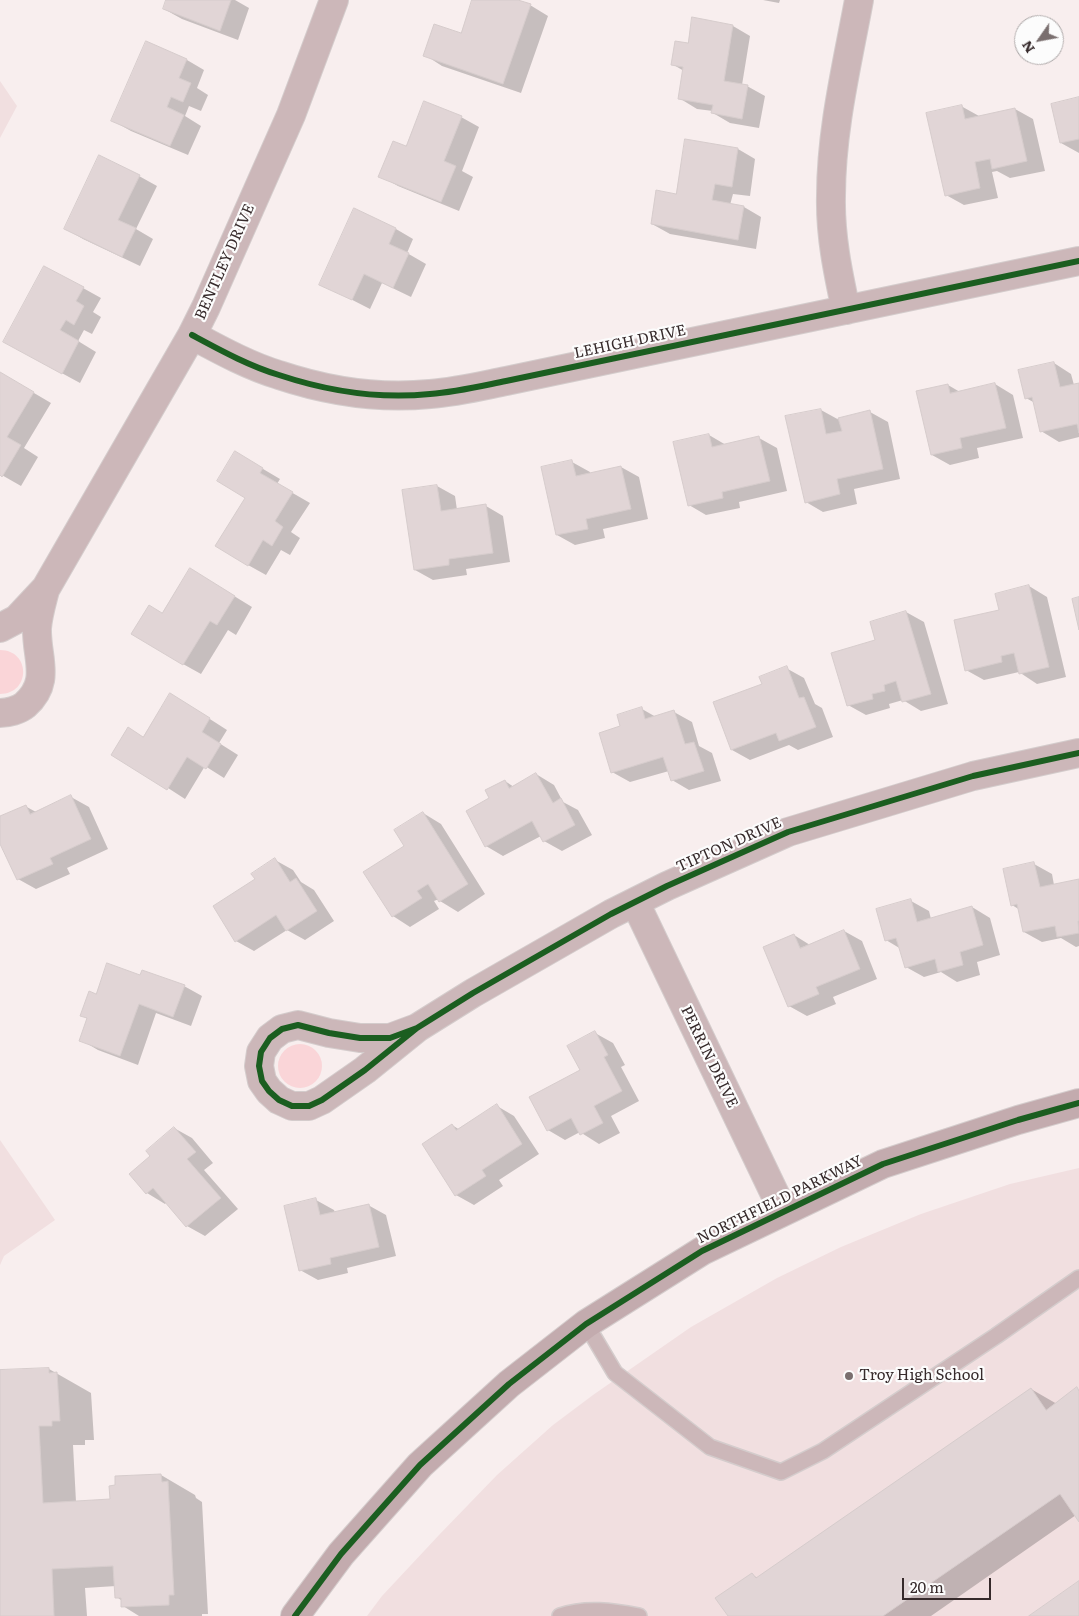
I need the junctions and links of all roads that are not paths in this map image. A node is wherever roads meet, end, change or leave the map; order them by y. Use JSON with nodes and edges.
{"nodes":[{"id":1,"x":334,"y":0,"type":"edge"},
{"id":2,"x":859,"y":0,"type":"edge"},
{"id":3,"x":1079,"y":261,"type":"edge"},
{"id":4,"x":846,"y":310,"type":"junction"},
{"id":5,"x":192,"y":335,"type":"junction"},
{"id":6,"x":46,"y":588,"type":"junction"},
{"id":7,"x":0,"y":628,"type":"edge"},
{"id":8,"x":0,"y":713,"type":"edge"},
{"id":9,"x":1079,"y":753,"type":"edge"},
{"id":10,"x":634,"y":902,"type":"junction"},
{"id":11,"x":417,"y":1028,"type":"junction"},
{"id":12,"x":1079,"y":1103,"type":"edge"},
{"id":13,"x":783,"y":1211,"type":"junction"},
{"id":14,"x":1079,"y":1278,"type":"edge"},
{"id":15,"x":586,"y":1324,"type":"junction"},
{"id":16,"x":295,"y":1616,"type":"edge"},
{"id":17,"x":560,"y":1616,"type":"edge"},
{"id":18,"x":639,"y":1616,"type":"edge"}],
"edges":[{"from":1,"to":5,"type":"street","name":"BENTLEY DRIVE"},
{"from":2,"to":4,"type":"street"},
{"from":3,"to":4,"type":"street","name":"LEHIGH DRIVE"},
{"from":4,"to":5,"type":"street","name":"LEHIGH DRIVE"},
{"from":5,"to":6,"type":"street","name":"BENTLEY DRIVE"},
{"from":6,"to":7,"type":"street","name":"BENTLEY DRIVE"},
{"from":6,"to":8,"type":"street","name":"BENTLEY DRIVE"},
{"from":9,"to":10,"type":"street","name":"TIPTON DRIVE"},
{"from":10,"to":11,"type":"street","name":"TIPTON DRIVE"},
{"from":10,"to":13,"type":"street","name":"PERRIN DRIVE"},
{"from":11,"to":11,"type":"street","name":"TIPTON DRIVE"},
{"from":12,"to":13,"type":"street","name":"NORTHFIELD PARKWAY"},
{"from":13,"to":15,"type":"street","name":"NORTHFIELD PARKWAY"},
{"from":14,"to":15,"type":"lane"},
{"from":15,"to":16,"type":"street","name":"NORTHFIELD PARKWAY"},
{"from":17,"to":18,"type":"lane"}]}
